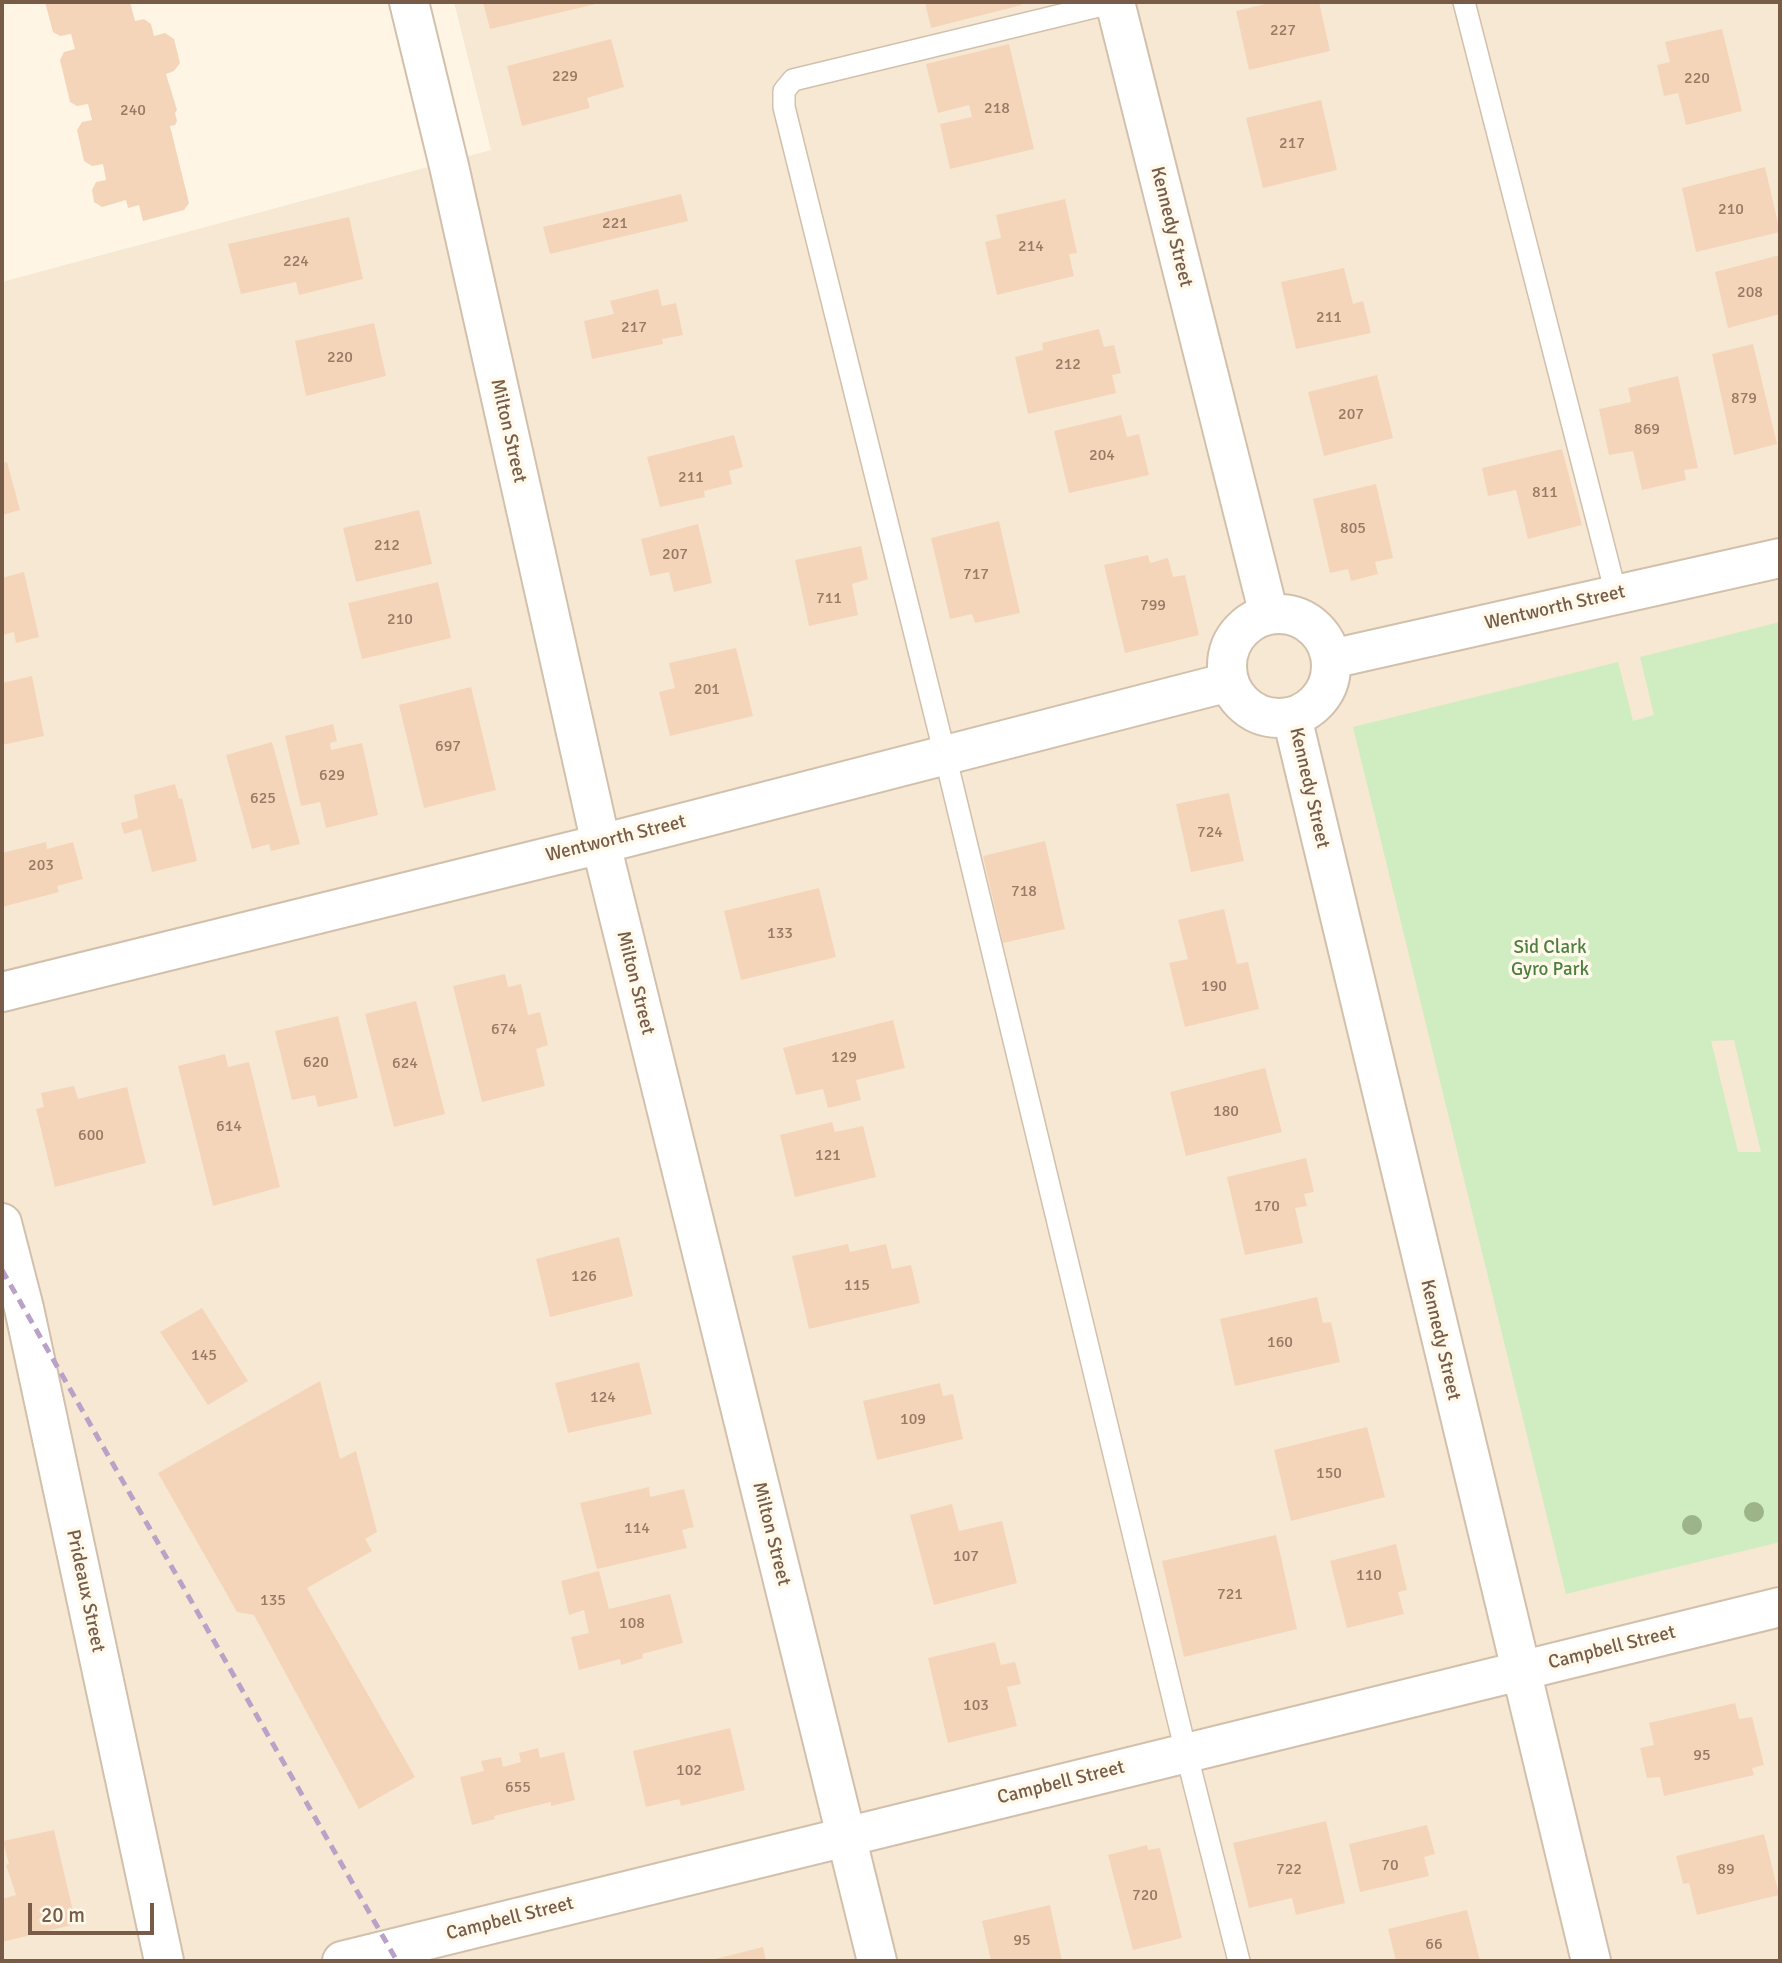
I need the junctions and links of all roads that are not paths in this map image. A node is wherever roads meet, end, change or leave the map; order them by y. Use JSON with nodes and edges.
{"nodes":[{"id":1,"x":409,"y":2,"type":"edge"},
{"id":2,"x":1115,"y":2,"type":"edge"},
{"id":3,"x":1464,"y":2,"type":"edge"},
{"id":4,"x":1780,"y":558,"type":"edge"},
{"id":5,"x":1616,"y":594,"type":"junction"},
{"id":6,"x":1269,"y":615,"type":"junction"},
{"id":7,"x":1331,"y":659,"type":"junction"},
{"id":8,"x":1229,"y":682,"type":"junction"},
{"id":9,"x":1292,"y":717,"type":"junction"},
{"id":10,"x":945,"y":755,"type":"junction"},
{"id":11,"x":601,"y":844,"type":"junction"},
{"id":12,"x":2,"y":992,"type":"edge"},
{"id":13,"x":2,"y":1223,"type":"edge"},
{"id":14,"x":1780,"y":1606,"type":"edge"},
{"id":15,"x":1520,"y":1671,"type":"junction"},
{"id":16,"x":1186,"y":1752,"type":"junction"},
{"id":17,"x":845,"y":1837,"type":"junction"},
{"id":18,"x":164,"y":1961,"type":"edge"},
{"id":19,"x":342,"y":1961,"type":"edge"},
{"id":20,"x":877,"y":1961,"type":"edge"},
{"id":21,"x":1239,"y":1961,"type":"edge"},
{"id":22,"x":1591,"y":1961,"type":"edge"}],
"edges":[{"from":1,"to":11,"type":"street","name":"Milton Street"},
{"from":2,"to":6,"type":"street","name":"Kennedy Street"},
{"from":2,"to":10,"type":"lane"},
{"from":3,"to":5,"type":"lane"},
{"from":4,"to":5,"type":"street","name":"Wentworth Street"},
{"from":5,"to":7,"type":"street","name":"Wentworth Street"},
{"from":6,"to":7,"type":"street"},
{"from":6,"to":8,"type":"street"},
{"from":7,"to":9,"type":"street"},
{"from":8,"to":9,"type":"street"},
{"from":8,"to":10,"type":"street","name":"Wentworth Street"},
{"from":9,"to":15,"type":"street","name":"Kennedy Street"},
{"from":10,"to":11,"type":"street","name":"Wentworth Street"},
{"from":10,"to":16,"type":"lane"},
{"from":11,"to":12,"type":"street","name":"Wentworth Street"},
{"from":11,"to":17,"type":"street","name":"Milton Street"},
{"from":13,"to":18,"type":"street","name":"Prideaux Street"},
{"from":14,"to":15,"type":"street","name":"Campbell Street"},
{"from":15,"to":16,"type":"street","name":"Campbell Street"},
{"from":15,"to":22,"type":"street","name":"Kennedy Street"},
{"from":16,"to":17,"type":"street","name":"Campbell Street"},
{"from":16,"to":21,"type":"lane"},
{"from":17,"to":19,"type":"street","name":"Campbell Street"},
{"from":17,"to":20,"type":"street","name":"Milton Street"}]}
